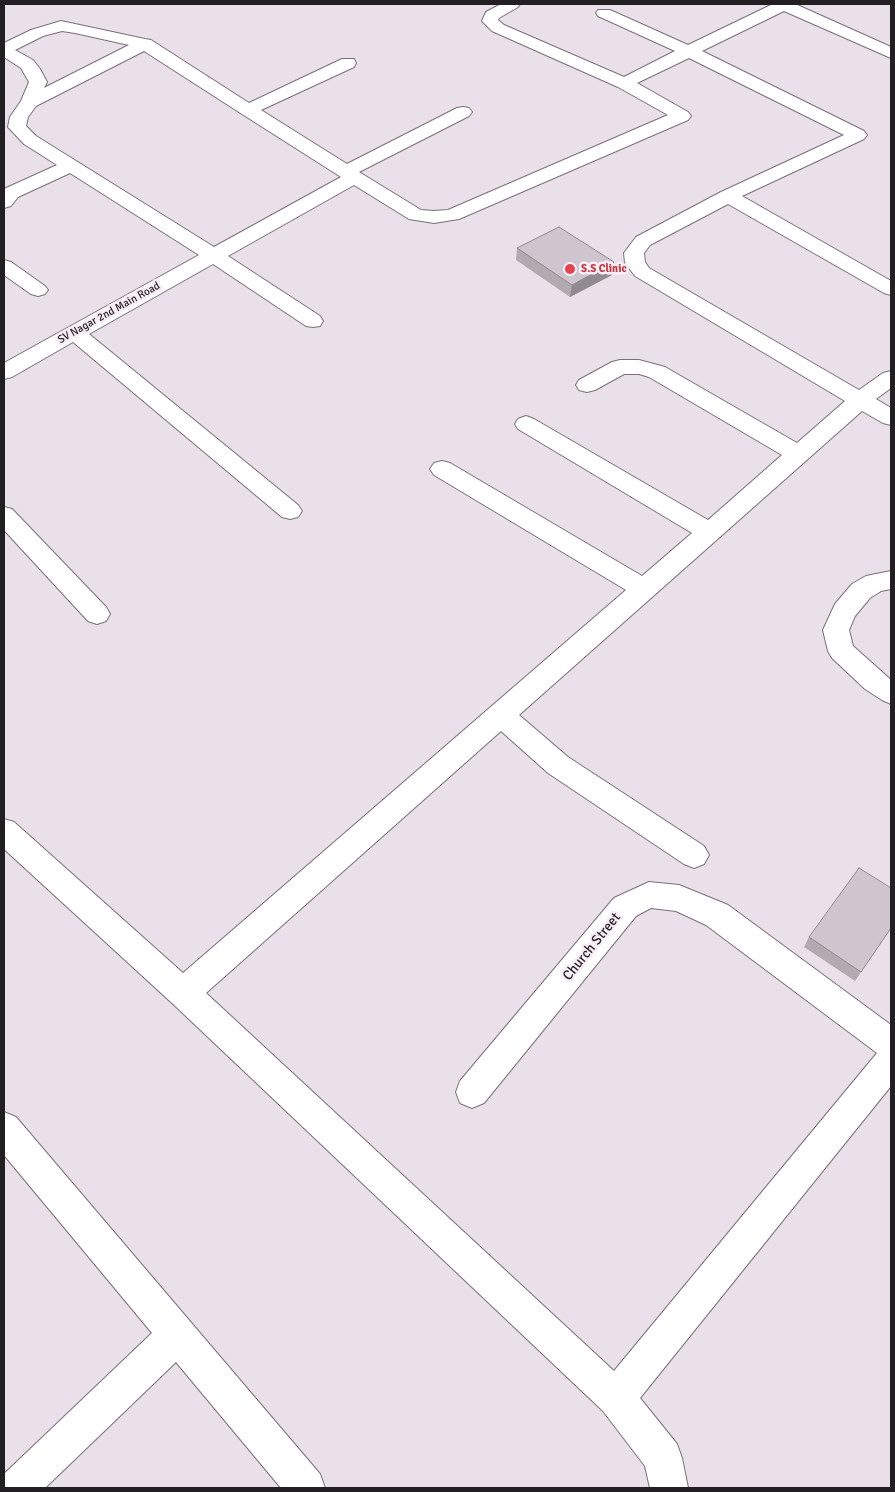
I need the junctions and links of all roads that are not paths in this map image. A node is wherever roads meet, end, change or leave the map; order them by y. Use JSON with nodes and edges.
{"nodes":[{"id":1,"x":512,"y":4,"type":"edge"},
{"id":2,"x":784,"y":4,"type":"edge"},
{"id":3,"x":604,"y":13,"type":"dead end"},
{"id":4,"x":145,"y":44,"type":"junction"},
{"id":5,"x":887,"y":47,"type":"edge"},
{"id":6,"x":4,"y":50,"type":"edge"},
{"id":7,"x":688,"y":51,"type":"junction"},
{"id":8,"x":348,"y":63,"type":"dead end"},
{"id":9,"x":624,"y":83,"type":"junction"},
{"id":10,"x":30,"y":102,"type":"junction"},
{"id":11,"x":248,"y":110,"type":"junction"},
{"id":12,"x":463,"y":112,"type":"dead end"},
{"id":13,"x":70,"y":166,"type":"junction"},
{"id":14,"x":350,"y":174,"type":"junction"},
{"id":15,"x":6,"y":196,"type":"edge"},
{"id":16,"x":728,"y":196,"type":"junction"},
{"id":17,"x":214,"y":256,"type":"junction"},
{"id":18,"x":4,"y":266,"type":"edge"},
{"id":19,"x":891,"y":289,"type":"edge"},
{"id":20,"x":38,"y":290,"type":"dead end"},
{"id":21,"x":313,"y":321,"type":"dead end"},
{"id":22,"x":74,"y":332,"type":"junction"},
{"id":23,"x":4,"y":372,"type":"edge"},
{"id":24,"x":891,"y":378,"type":"edge"},
{"id":25,"x":587,"y":385,"type":"dead end"},
{"id":26,"x":860,"y":400,"type":"junction"},
{"id":27,"x":891,"y":418,"type":"edge"},
{"id":28,"x":526,"y":424,"type":"dead end"},
{"id":29,"x":798,"y":454,"type":"junction"},
{"id":30,"x":442,"y":469,"type":"dead end"},
{"id":31,"x":290,"y":511,"type":"dead end"},
{"id":32,"x":4,"y":515,"type":"edge"},
{"id":33,"x":710,"y":532,"type":"junction"},
{"id":34,"x":891,"y":580,"type":"edge"},
{"id":35,"x":644,"y":589,"type":"junction"},
{"id":36,"x":97,"y":614,"type":"dead end"},
{"id":37,"x":891,"y":694,"type":"edge"},
{"id":38,"x":501,"y":715,"type":"junction"},
{"id":39,"x":4,"y":832,"type":"edge"},
{"id":40,"x":694,"y":855,"type":"dead end"},
{"id":41,"x":183,"y":993,"type":"junction"},
{"id":42,"x":891,"y":1044,"type":"edge"},
{"id":43,"x":891,"y":1061,"type":"edge"},
{"id":44,"x":472,"y":1092,"type":"dead end"},
{"id":45,"x":4,"y":1129,"type":"edge"},
{"id":46,"x":176,"y":1336,"type":"junction"},
{"id":47,"x":616,"y":1398,"type":"junction"},
{"id":48,"x":17,"y":1488,"type":"edge"},
{"id":49,"x":306,"y":1488,"type":"edge"},
{"id":50,"x":669,"y":1488,"type":"edge"}],
"edges":[{"from":1,"to":9,"type":"street"},
{"from":2,"to":5,"type":"street"},
{"from":2,"to":7,"type":"street"},
{"from":3,"to":7,"type":"street"},
{"from":4,"to":6,"type":"street"},
{"from":4,"to":10,"type":"street"},
{"from":4,"to":11,"type":"street"},
{"from":6,"to":10,"type":"street"},
{"from":7,"to":9,"type":"street"},
{"from":7,"to":16,"type":"street"},
{"from":8,"to":11,"type":"street"},
{"from":9,"to":14,"type":"street"},
{"from":10,"to":13,"type":"street"},
{"from":11,"to":14,"type":"street"},
{"from":12,"to":14,"type":"street","name":"SV Nagar 2nd Main Road"},
{"from":13,"to":15,"type":"street"},
{"from":13,"to":17,"type":"street"},
{"from":14,"to":17,"type":"street","name":"SV Nagar 2nd Main Road"},
{"from":16,"to":19,"type":"street"},
{"from":16,"to":26,"type":"street"},
{"from":17,"to":21,"type":"street"},
{"from":17,"to":22,"type":"street","name":"SV Nagar 2nd Main Road"},
{"from":18,"to":20,"type":"street"},
{"from":22,"to":23,"type":"street","name":"SV Nagar 2nd Main Road"},
{"from":22,"to":31,"type":"street"},
{"from":24,"to":26,"type":"street"},
{"from":25,"to":29,"type":"street"},
{"from":26,"to":27,"type":"street"},
{"from":26,"to":29,"type":"street"},
{"from":28,"to":33,"type":"street"},
{"from":29,"to":33,"type":"street"},
{"from":30,"to":35,"type":"street"},
{"from":32,"to":36,"type":"street"},
{"from":33,"to":35,"type":"street"},
{"from":34,"to":37,"type":"street"},
{"from":35,"to":38,"type":"street"},
{"from":38,"to":40,"type":"street"},
{"from":38,"to":41,"type":"street"},
{"from":39,"to":41,"type":"street"},
{"from":41,"to":47,"type":"street"},
{"from":42,"to":44,"type":"street","name":"Church Street"},
{"from":43,"to":47,"type":"street"},
{"from":45,"to":46,"type":"street"},
{"from":46,"to":48,"type":"street"},
{"from":46,"to":49,"type":"street"},
{"from":47,"to":50,"type":"street"}]}
